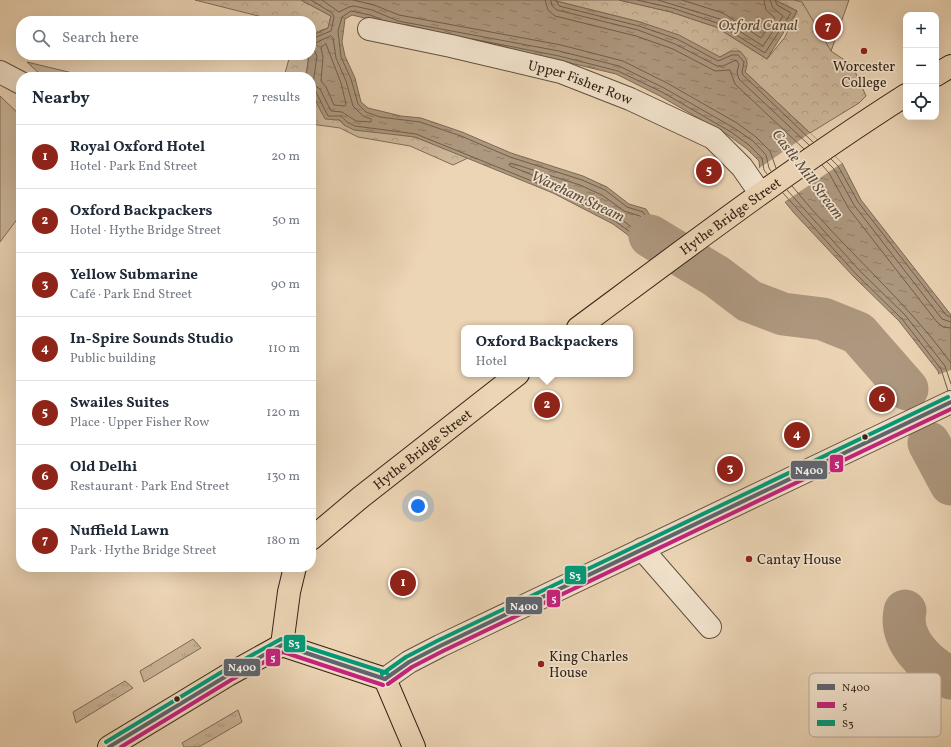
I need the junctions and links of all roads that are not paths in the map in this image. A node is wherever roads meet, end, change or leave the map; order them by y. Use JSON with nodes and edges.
{"nodes":[{"id":1,"x":369,"y":29,"type":"dead end"},
{"id":2,"x":951,"y":66,"type":"edge"},
{"id":3,"x":0,"y":72,"type":"edge"},
{"id":4,"x":939,"y":73,"type":"edge"},
{"id":5,"x":16,"y":80,"type":"edge"},
{"id":6,"x":903,"y":97,"type":"edge"},
{"id":7,"x":762,"y":192,"type":"junction"},
{"id":8,"x":582,"y":325,"type":"edge"},
{"id":9,"x":514,"y":377,"type":"edge"},
{"id":10,"x":945,"y":404,"type":"edge"},
{"id":11,"x":316,"y":535,"type":"edge"},
{"id":12,"x":642,"y":549,"type":"junction"},
{"id":13,"x":294,"y":572,"type":"edge"},
{"id":14,"x":710,"y":627,"type":"dead end"},
{"id":15,"x":282,"y":645,"type":"junction"},
{"id":16,"x":385,"y":679,"type":"junction"},
{"id":17,"x":109,"y":747,"type":"edge"},
{"id":18,"x":414,"y":747,"type":"edge"}],
"edges":[{"from":1,"to":7,"type":"street","name":"Upper Fisher Row"},
{"from":2,"to":4,"type":"main road"},
{"from":3,"to":5,"type":"street"},
{"from":6,"to":7,"type":"main road","name":"Hythe Bridge Street"},
{"from":7,"to":8,"type":"main road","name":"Hythe Bridge Street"},
{"from":9,"to":11,"type":"main road","name":"Hythe Bridge Street"},
{"from":10,"to":12,"type":"street"},
{"from":12,"to":14,"type":"street"},
{"from":12,"to":16,"type":"street"},
{"from":13,"to":15,"type":"main road"},
{"from":15,"to":16,"type":"main road"},
{"from":15,"to":17,"type":"main road"},
{"from":16,"to":18,"type":"main road"}]}
